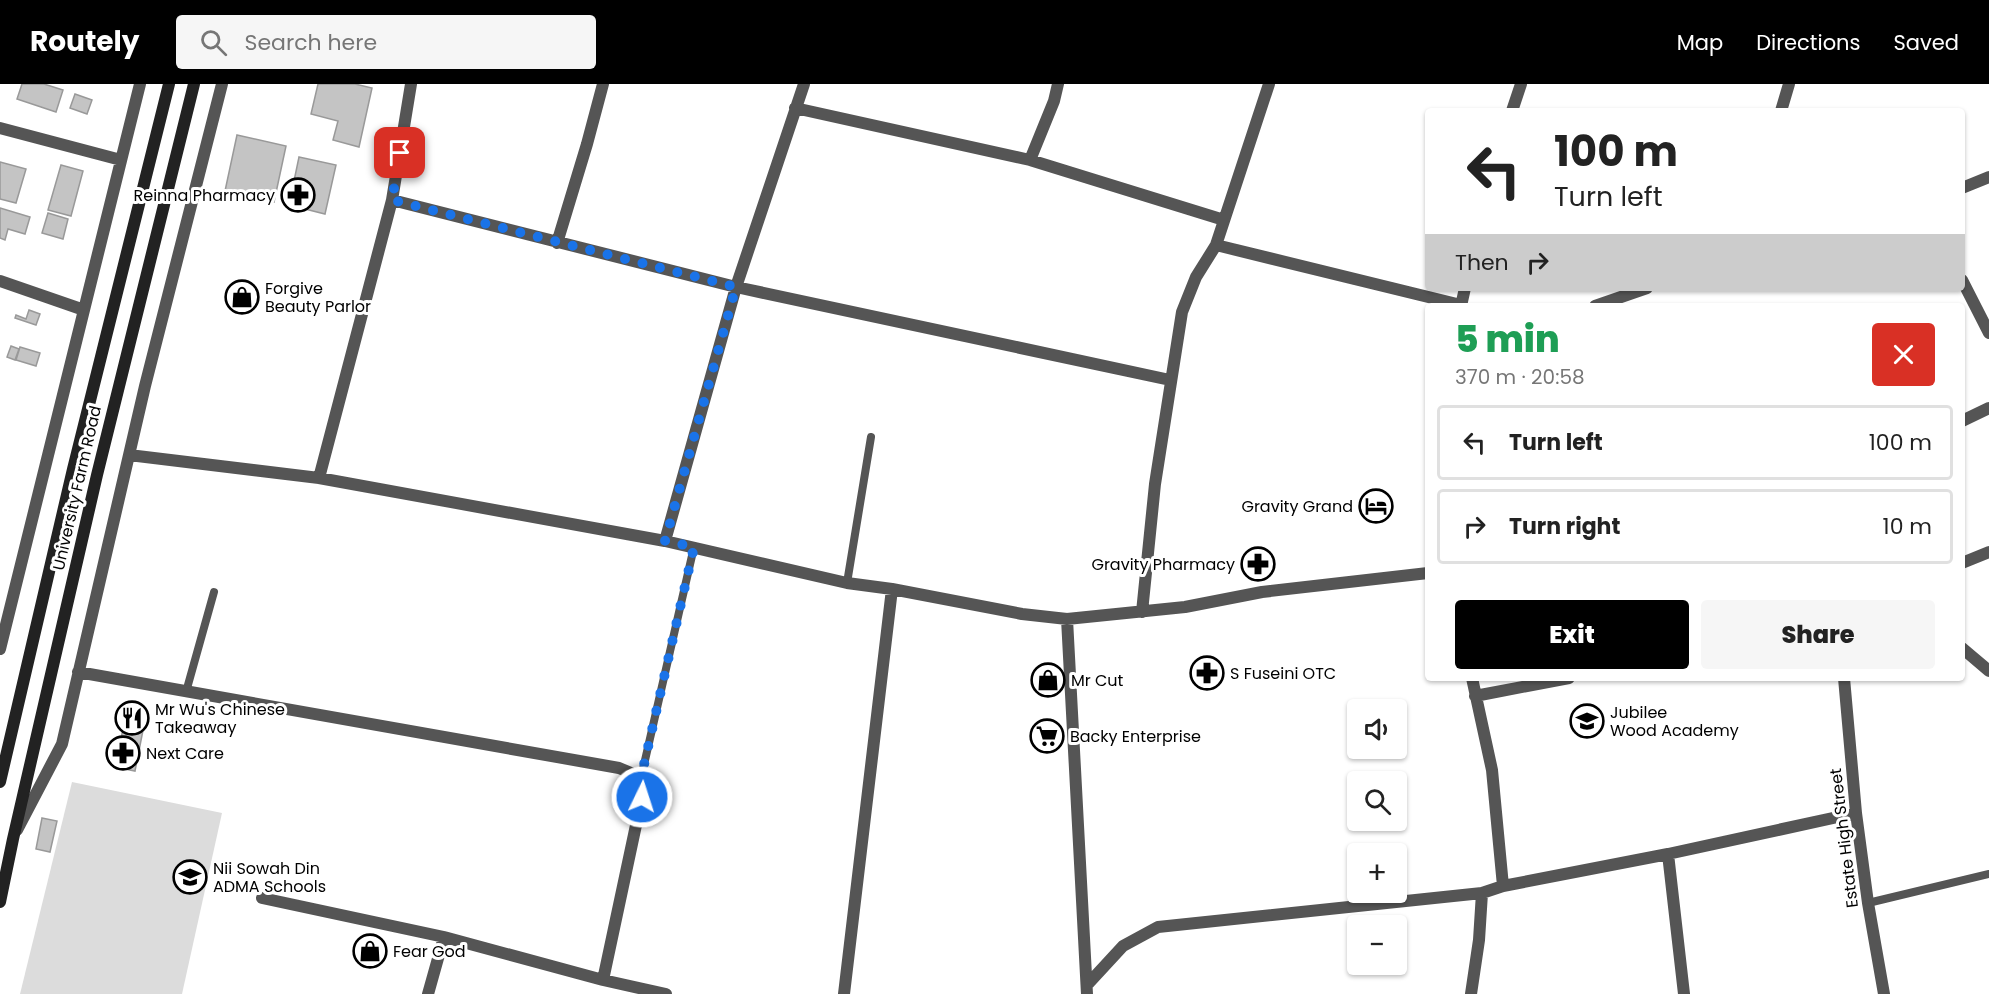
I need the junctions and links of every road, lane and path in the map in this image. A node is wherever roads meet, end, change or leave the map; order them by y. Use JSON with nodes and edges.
{"nodes":[{"id":1,"x":140,"y":84,"type":"edge"},
{"id":2,"x":169,"y":84,"type":"edge"},
{"id":3,"x":194,"y":84,"type":"edge"},
{"id":4,"x":222,"y":84,"type":"edge"},
{"id":5,"x":411,"y":84,"type":"edge"},
{"id":6,"x":603,"y":84,"type":"edge"},
{"id":7,"x":804,"y":84,"type":"edge"},
{"id":8,"x":1058,"y":84,"type":"edge"},
{"id":9,"x":1269,"y":84,"type":"edge"},
{"id":10,"x":1521,"y":84,"type":"edge"},
{"id":11,"x":1789,"y":84,"type":"edge"},
{"id":12,"x":795,"y":108,"type":"junction"},
{"id":13,"x":1513,"y":108,"type":"edge"},
{"id":14,"x":1782,"y":108,"type":"edge"},
{"id":15,"x":0,"y":128,"type":"edge"},
{"id":16,"x":121,"y":160,"type":"junction"},
{"id":17,"x":1030,"y":160,"type":"junction"},
{"id":18,"x":1989,"y":177,"type":"edge"},
{"id":19,"x":1965,"y":187,"type":"edge"},
{"id":20,"x":392,"y":200,"type":"junction"},
{"id":21,"x":1224,"y":220,"type":"junction"},
{"id":22,"x":558,"y":243,"type":"junction"},
{"id":23,"x":1216,"y":245,"type":"junction"},
{"id":24,"x":0,"y":281,"type":"edge"},
{"id":25,"x":1965,"y":286,"type":"edge"},
{"id":26,"x":736,"y":287,"type":"junction"},
{"id":27,"x":1638,"y":291,"type":"edge"},
{"id":28,"x":1453,"y":303,"type":"edge"},
{"id":29,"x":1604,"y":303,"type":"edge"},
{"id":30,"x":84,"y":310,"type":"junction"},
{"id":31,"x":1989,"y":333,"type":"edge"},
{"id":32,"x":1170,"y":380,"type":"junction"},
{"id":33,"x":1989,"y":409,"type":"edge"},
{"id":34,"x":1965,"y":420,"type":"edge"},
{"id":35,"x":871,"y":437,"type":"dead end"},
{"id":36,"x":129,"y":454,"type":"junction"},
{"id":37,"x":319,"y":478,"type":"junction"},
{"id":38,"x":665,"y":541,"type":"junction"},
{"id":39,"x":694,"y":547,"type":"junction"},
{"id":40,"x":1989,"y":552,"type":"edge"},
{"id":41,"x":1965,"y":562,"type":"edge"},
{"id":42,"x":1425,"y":573,"type":"edge"},
{"id":43,"x":847,"y":583,"type":"junction"},
{"id":44,"x":892,"y":589,"type":"junction"},
{"id":45,"x":214,"y":592,"type":"dead end"},
{"id":46,"x":1142,"y":612,"type":"junction"},
{"id":47,"x":1067,"y":619,"type":"junction"},
{"id":48,"x":0,"y":649,"type":"edge"},
{"id":49,"x":1965,"y":651,"type":"edge"},
{"id":50,"x":1989,"y":671,"type":"edge"},
{"id":51,"x":78,"y":672,"type":"junction"},
{"id":52,"x":1472,"y":681,"type":"edge"},
{"id":53,"x":1553,"y":681,"type":"edge"},
{"id":54,"x":1844,"y":681,"type":"edge"},
{"id":55,"x":186,"y":692,"type":"junction"},
{"id":56,"x":1475,"y":696,"type":"junction"},
{"id":57,"x":0,"y":782,"type":"edge"},
{"id":58,"x":640,"y":782,"type":"junction"},
{"id":59,"x":1856,"y":813,"type":"junction"},
{"id":60,"x":13,"y":839,"type":"junction"},
{"id":61,"x":1668,"y":854,"type":"junction"},
{"id":62,"x":1989,"y":874,"type":"edge"},
{"id":63,"x":1503,"y":886,"type":"junction"},
{"id":64,"x":1482,"y":893,"type":"junction"},
{"id":65,"x":262,"y":898,"type":"dead end"},
{"id":66,"x":0,"y":902,"type":"edge"},
{"id":67,"x":1868,"y":903,"type":"junction"},
{"id":68,"x":444,"y":937,"type":"junction"},
{"id":69,"x":603,"y":980,"type":"junction"},
{"id":70,"x":1087,"y":990,"type":"edge"},
{"id":71,"x":653,"y":993,"type":"edge"},
{"id":72,"x":428,"y":994,"type":"edge"},
{"id":73,"x":666,"y":994,"type":"edge"},
{"id":74,"x":844,"y":994,"type":"edge"},
{"id":75,"x":1471,"y":994,"type":"edge"},
{"id":76,"x":1684,"y":994,"type":"edge"},
{"id":77,"x":1884,"y":994,"type":"edge"}],
"edges":[{"from":1,"to":16,"type":"street"},
{"from":2,"to":57,"type":"street","name":"University Farm Road"},
{"from":3,"to":60,"type":"street","name":"University Farm Road"},
{"from":4,"to":36,"type":"street"},
{"from":5,"to":20,"type":"street"},
{"from":6,"to":22,"type":"street"},
{"from":7,"to":12,"type":"street"},
{"from":8,"to":17,"type":"street"},
{"from":9,"to":21,"type":"street"},
{"from":10,"to":13,"type":"street"},
{"from":11,"to":14,"type":"street"},
{"from":12,"to":17,"type":"street"},
{"from":12,"to":26,"type":"street"},
{"from":15,"to":16,"type":"street"},
{"from":16,"to":30,"type":"street"},
{"from":17,"to":21,"type":"street"},
{"from":18,"to":19,"type":"street"},
{"from":20,"to":22,"type":"street"},
{"from":20,"to":37,"type":"street"},
{"from":21,"to":23,"type":"street"},
{"from":22,"to":26,"type":"street"},
{"from":23,"to":28,"type":"street"},
{"from":23,"to":32,"type":"street"},
{"from":24,"to":30,"type":"street"},
{"from":25,"to":31,"type":"street"},
{"from":26,"to":32,"type":"street"},
{"from":26,"to":38,"type":"street"},
{"from":27,"to":29,"type":"street"},
{"from":30,"to":48,"type":"street"},
{"from":32,"to":46,"type":"street"},
{"from":33,"to":34,"type":"street"},
{"from":35,"to":43,"type":"lane"},
{"from":36,"to":37,"type":"street"},
{"from":36,"to":51,"type":"street"},
{"from":37,"to":38,"type":"street"},
{"from":38,"to":39,"type":"street"},
{"from":39,"to":43,"type":"street"},
{"from":39,"to":58,"type":"lane"},
{"from":40,"to":41,"type":"street"},
{"from":42,"to":46,"type":"street"},
{"from":43,"to":44,"type":"street"},
{"from":44,"to":47,"type":"street"},
{"from":44,"to":74,"type":"street"},
{"from":45,"to":55,"type":"lane"},
{"from":46,"to":47,"type":"street"},
{"from":47,"to":70,"type":"street"},
{"from":49,"to":50,"type":"street"},
{"from":51,"to":55,"type":"street"},
{"from":51,"to":60,"type":"street"},
{"from":52,"to":56,"type":"street"},
{"from":53,"to":56,"type":"street"},
{"from":54,"to":59,"type":"street","name":"Estate High Street"},
{"from":55,"to":58,"type":"street"},
{"from":56,"to":63,"type":"street"},
{"from":58,"to":69,"type":"street"},
{"from":59,"to":61,"type":"street"},
{"from":59,"to":67,"type":"street","name":"Estate High Street"},
{"from":60,"to":66,"type":"street","name":"University Farm Road"},
{"from":61,"to":63,"type":"street"},
{"from":61,"to":76,"type":"street"},
{"from":62,"to":67,"type":"lane"},
{"from":63,"to":64,"type":"street"},
{"from":64,"to":70,"type":"street"},
{"from":64,"to":75,"type":"street"},
{"from":65,"to":68,"type":"street"},
{"from":67,"to":77,"type":"street","name":"Estate High Street"},
{"from":68,"to":69,"type":"street"},
{"from":68,"to":72,"type":"street"},
{"from":69,"to":71,"type":"street"},
{"from":71,"to":73,"type":"street"}]}
